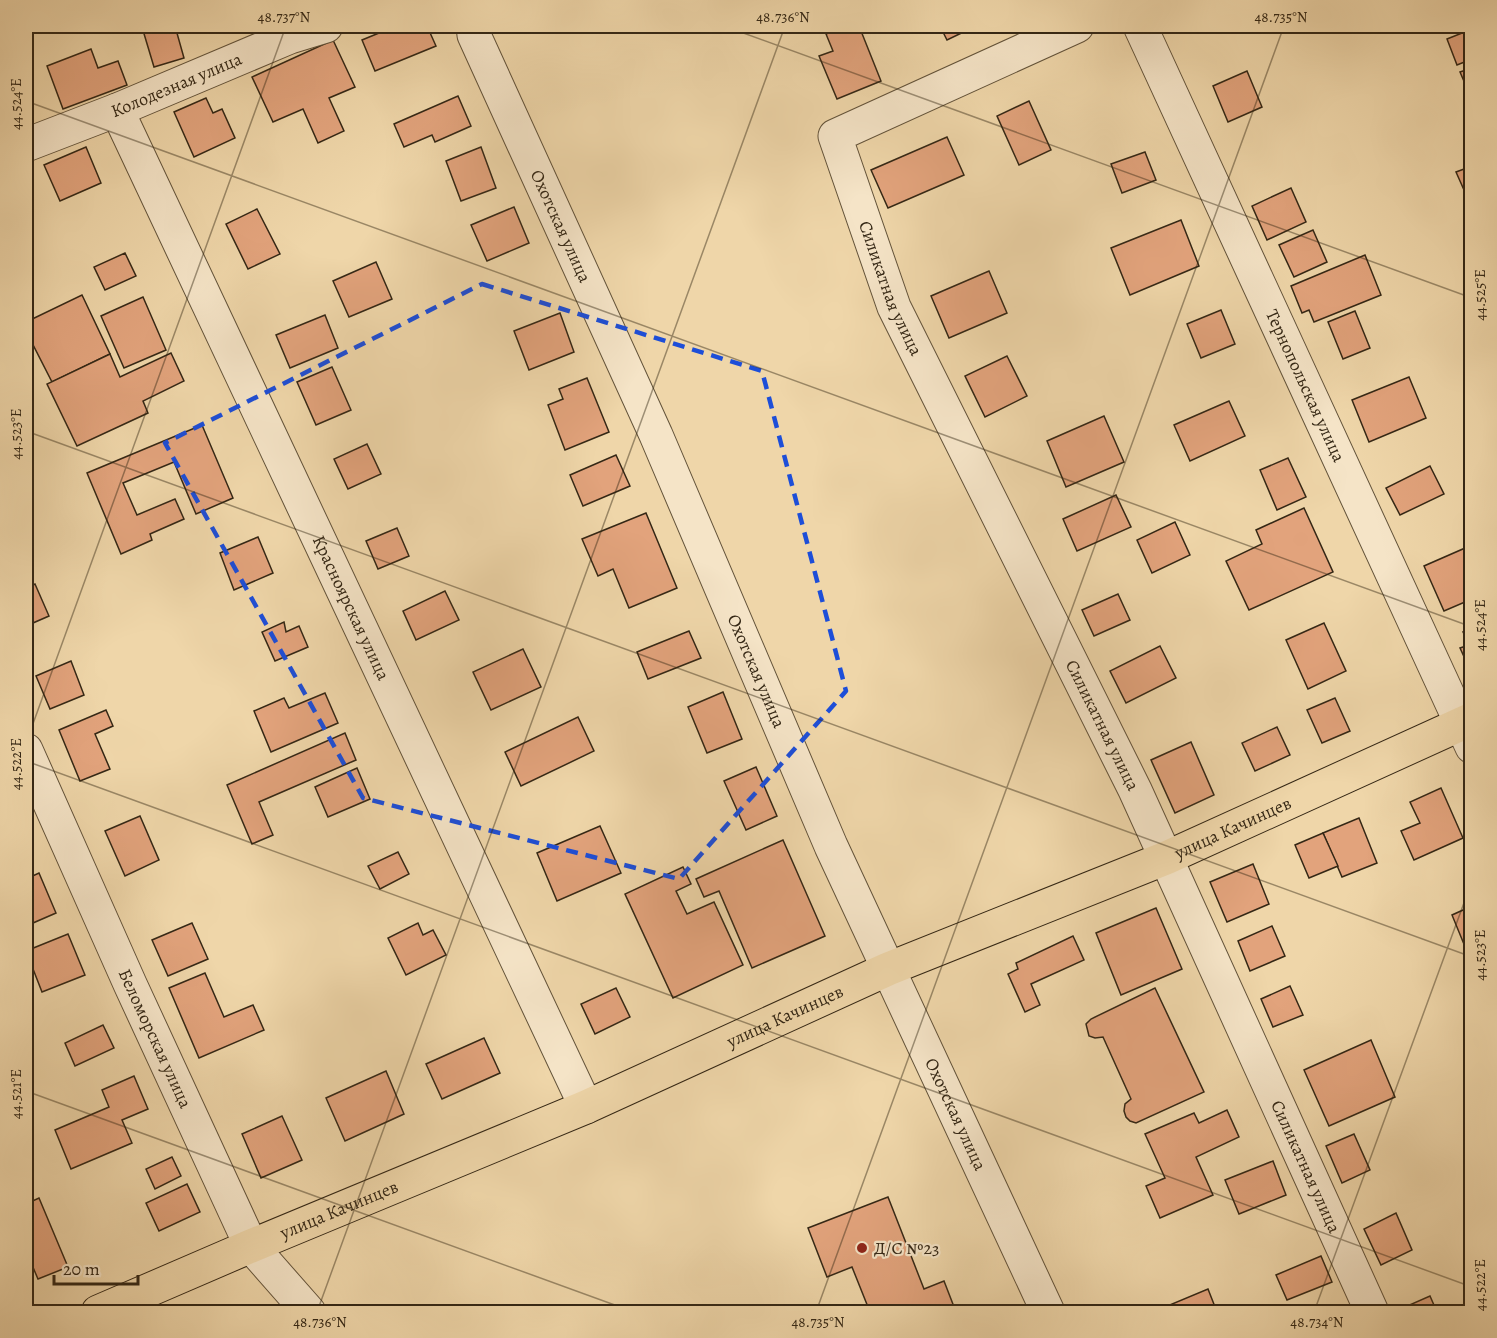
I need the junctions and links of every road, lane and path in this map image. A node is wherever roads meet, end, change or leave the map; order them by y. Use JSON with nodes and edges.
{"nodes":[{"id":1,"x":326,"y":26,"type":"edge"},
{"id":2,"x":473,"y":26,"type":"edge"},
{"id":3,"x":1077,"y":26,"type":"edge"},
{"id":4,"x":1140,"y":26,"type":"edge"},
{"id":5,"x":117,"y":110,"type":"junction"},
{"id":6,"x":26,"y":145,"type":"edge"},
{"id":7,"x":1468,"y":730,"type":"edge"},
{"id":8,"x":26,"y":750,"type":"edge"},
{"id":9,"x":1166,"y":858,"type":"junction"},
{"id":10,"x":888,"y":969,"type":"junction"},
{"id":11,"x":586,"y":1107,"type":"junction"},
{"id":12,"x":251,"y":1246,"type":"junction"},
{"id":13,"x":98,"y":1312,"type":"edge"},
{"id":14,"x":309,"y":1312,"type":"edge"},
{"id":15,"x":1048,"y":1312,"type":"edge"},
{"id":16,"x":1372,"y":1312,"type":"edge"}],
"edges":[{"from":1,"to":5,"type":"street","name":"Колодезная улица"},
{"from":2,"to":10,"type":"street","name":"Охотская улица"},
{"from":3,"to":9,"type":"street","name":"Силикатная улица"},
{"from":4,"to":7,"type":"street","name":"Тернопольская улица"},
{"from":5,"to":6,"type":"street","name":"Колодезная улица"},
{"from":5,"to":11,"type":"street","name":"Красноярская улица"},
{"from":7,"to":9,"type":"main road","name":"улица Качинцев"},
{"from":8,"to":12,"type":"street","name":"Беломорская улица"},
{"from":9,"to":10,"type":"main road","name":"улица Качинцев"},
{"from":9,"to":16,"type":"street","name":"Силикатная улица"},
{"from":10,"to":11,"type":"main road","name":"улица Качинцев"},
{"from":10,"to":15,"type":"street","name":"Охотская улица"},
{"from":11,"to":12,"type":"main road","name":"улица Качинцев"},
{"from":12,"to":13,"type":"main road","name":"улица Качинцев"},
{"from":12,"to":14,"type":"street","name":"Беломорская улица"}]}
